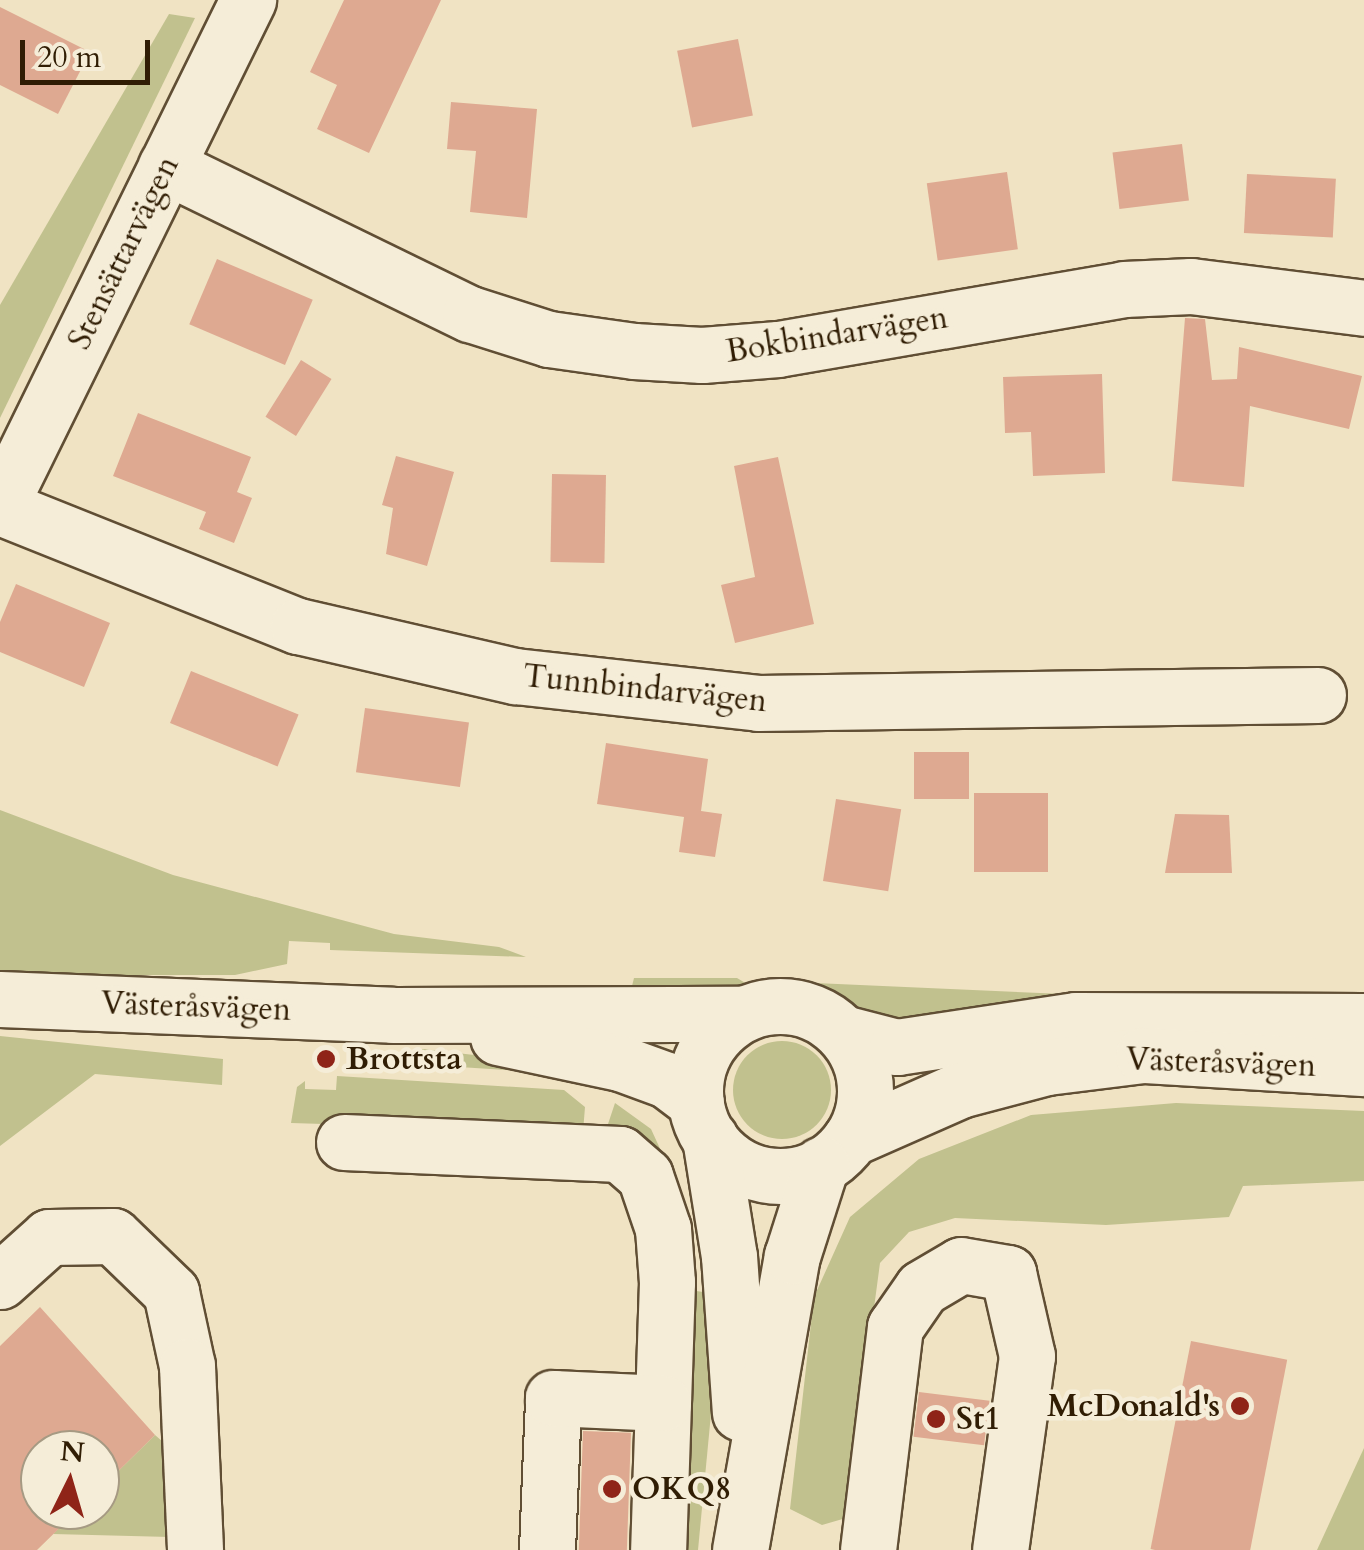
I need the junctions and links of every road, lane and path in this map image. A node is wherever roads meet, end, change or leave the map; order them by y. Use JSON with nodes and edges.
{"nodes":[{"id":1,"x":248,"y":0,"type":"edge"},
{"id":2,"x":166,"y":166,"type":"junction"},
{"id":3,"x":1364,"y":308,"type":"edge"},
{"id":4,"x":0,"y":506,"type":"edge"},
{"id":5,"x":1318,"y":695,"type":"dead end"},
{"id":6,"x":0,"y":999,"type":"edge"},
{"id":7,"x":740,"y":1014,"type":"junction"},
{"id":8,"x":392,"y":1015,"type":"junction"},
{"id":9,"x":1364,"y":1021,"type":"edge"},
{"id":10,"x":843,"y":1032,"type":"junction"},
{"id":11,"x":1364,"y":1068,"type":"edge"},
{"id":12,"x":703,"y":1120,"type":"junction"},
{"id":13,"x":344,"y":1142,"type":"dead end"},
{"id":14,"x":836,"y":1152,"type":"junction"},
{"id":15,"x":0,"y":1281,"type":"edge"},
{"id":16,"x":663,"y":1403,"type":"junction"},
{"id":17,"x":742,"y":1527,"type":"edge"},
{"id":18,"x":195,"y":1550,"type":"edge"},
{"id":19,"x":547,"y":1550,"type":"edge"},
{"id":20,"x":658,"y":1550,"type":"edge"},
{"id":21,"x":868,"y":1550,"type":"edge"},
{"id":22,"x":1000,"y":1550,"type":"edge"}],
"edges":[{"from":1,"to":2,"type":"street","name":"Stensättarvägen"},
{"from":2,"to":3,"type":"street","name":"Bokbindarvägen"},
{"from":2,"to":4,"type":"street","name":"Stensättarvägen"},
{"from":4,"to":5,"type":"street","name":"Tunnbindarvägen"},
{"from":6,"to":8,"type":"street","name":"Västeråsvägen"},
{"from":7,"to":8,"type":"street","name":"Västeråsvägen"},
{"from":7,"to":10,"type":"street"},
{"from":7,"to":12,"type":"street"},
{"from":8,"to":12,"type":"street","name":"Västeråsvägen"},
{"from":9,"to":10,"type":"street","name":"Västeråsvägen"},
{"from":10,"to":14,"type":"street"},
{"from":11,"to":14,"type":"street","name":"Västeråsvägen"},
{"from":12,"to":14,"type":"street"},
{"from":12,"to":17,"type":"street"},
{"from":13,"to":16,"type":"street"},
{"from":14,"to":17,"type":"street"},
{"from":15,"to":18,"type":"street"},
{"from":16,"to":19,"type":"street"},
{"from":16,"to":20,"type":"street"},
{"from":21,"to":22,"type":"street"}]}
